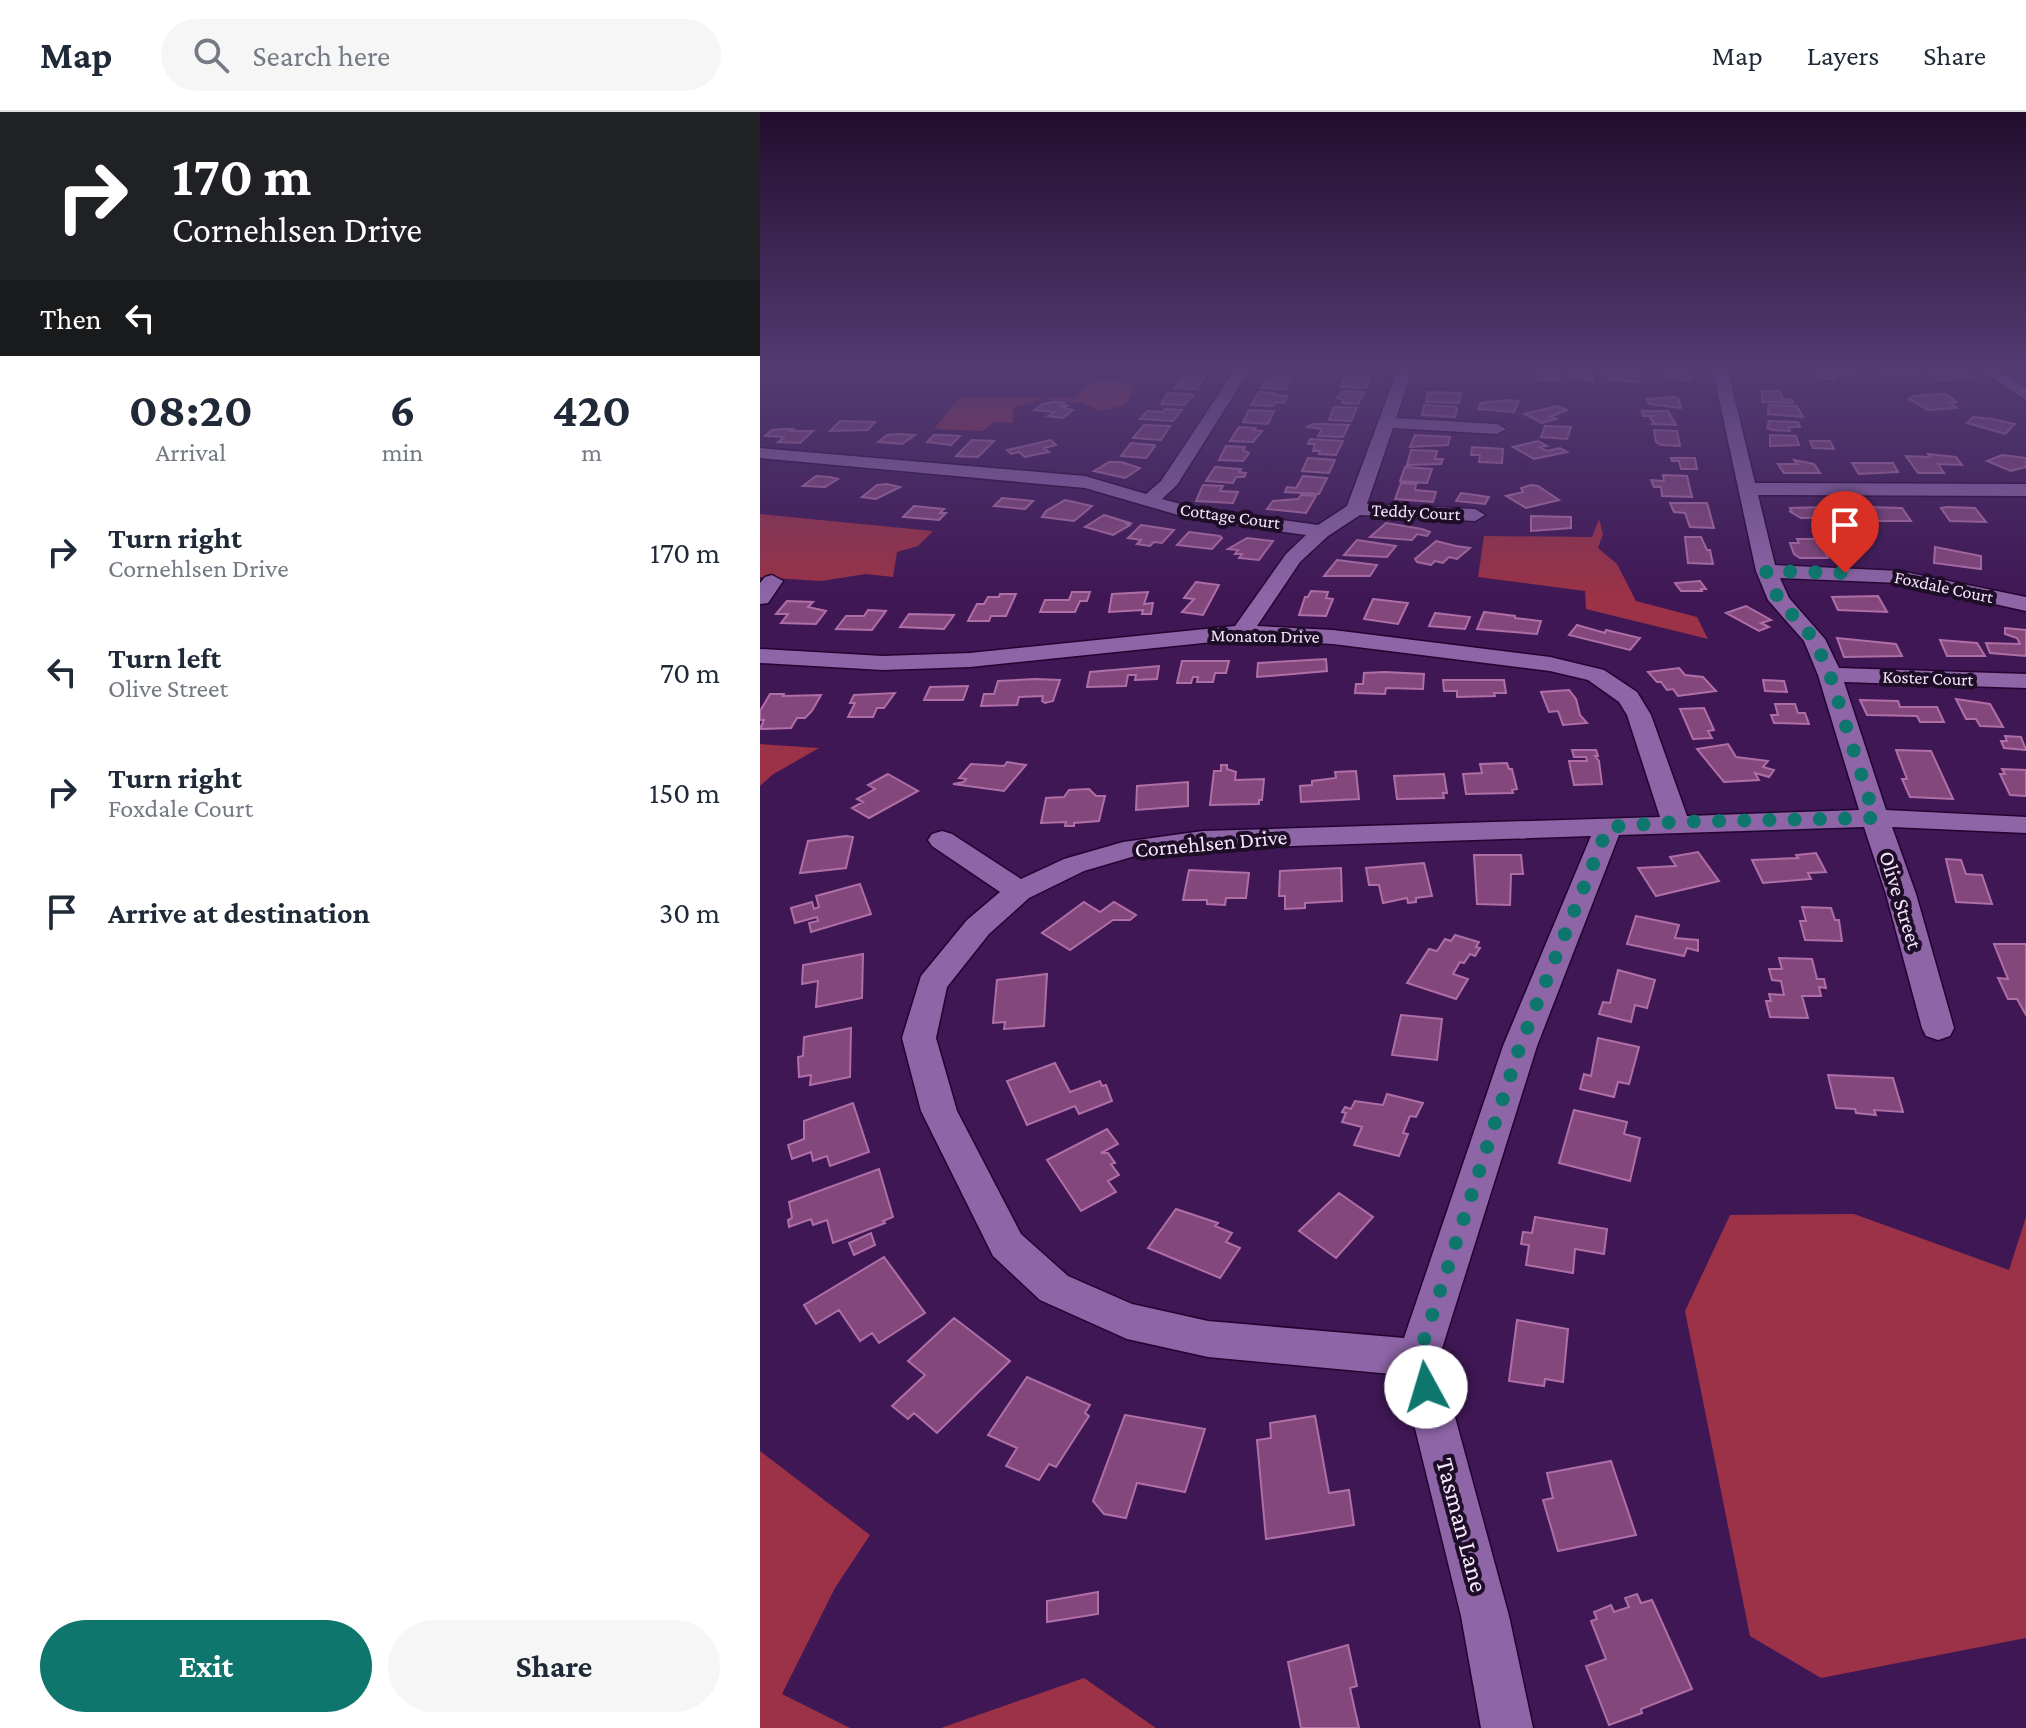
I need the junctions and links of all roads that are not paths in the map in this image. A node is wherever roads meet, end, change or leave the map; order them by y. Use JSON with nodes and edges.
{"nodes":[{"id":1,"x":1193,"y":446,"type":"edge"},
{"id":2,"x":1378,"y":446,"type":"edge"},
{"id":3,"x":1739,"y":446,"type":"edge"},
{"id":4,"x":760,"y":453,"type":"edge"},
{"id":5,"x":1749,"y":489,"type":"junction"},
{"id":6,"x":2026,"y":490,"type":"edge"},
{"id":7,"x":1150,"y":500,"type":"junction"},
{"id":8,"x":1356,"y":509,"type":"junction"},
{"id":9,"x":1475,"y":515,"type":"dead end"},
{"id":10,"x":1321,"y":532,"type":"junction"},
{"id":11,"x":1766,"y":571,"type":"junction"},
{"id":12,"x":2026,"y":604,"type":"edge"},
{"id":13,"x":1242,"y":632,"type":"junction"},
{"id":14,"x":760,"y":656,"type":"edge"},
{"id":15,"x":1830,"y":675,"type":"junction"},
{"id":16,"x":2026,"y":681,"type":"edge"},
{"id":17,"x":1875,"y":818,"type":"junction"},
{"id":18,"x":1675,"y":822,"type":"junction"},
{"id":19,"x":2026,"y":825,"type":"edge"},
{"id":20,"x":1608,"y":827,"type":"junction"},
{"id":21,"x":942,"y":840,"type":"dead end"},
{"id":22,"x":1019,"y":891,"type":"junction"},
{"id":23,"x":1938,"y":1028,"type":"dead end"},
{"id":24,"x":1418,"y":1358,"type":"junction"},
{"id":25,"x":1507,"y":1728,"type":"edge"}],
"edges":[{"from":1,"to":7,"type":"street"},
{"from":2,"to":8,"type":"street"},
{"from":3,"to":5,"type":"street","name":"Olive Street"},
{"from":4,"to":7,"type":"street","name":"Cottage Court"},
{"from":5,"to":6,"type":"street"},
{"from":5,"to":11,"type":"street","name":"Olive Street"},
{"from":7,"to":10,"type":"street","name":"Cottage Court"},
{"from":8,"to":9,"type":"street","name":"Teddy Court"},
{"from":8,"to":10,"type":"street"},
{"from":10,"to":13,"type":"street"},
{"from":11,"to":12,"type":"street","name":"Foxdale Court"},
{"from":11,"to":15,"type":"street","name":"Olive Street"},
{"from":13,"to":14,"type":"street","name":"Monaton Drive"},
{"from":13,"to":18,"type":"street","name":"Monaton Drive"},
{"from":15,"to":16,"type":"street","name":"Koster Court"},
{"from":15,"to":17,"type":"street","name":"Olive Street"},
{"from":17,"to":18,"type":"street","name":"Cornehlsen Drive"},
{"from":17,"to":19,"type":"street","name":"Cornehlsen Drive"},
{"from":17,"to":23,"type":"street","name":"Olive Street"},
{"from":18,"to":20,"type":"street","name":"Cornehlsen Drive"},
{"from":20,"to":22,"type":"street","name":"Cornehlsen Drive"},
{"from":20,"to":24,"type":"street"},
{"from":21,"to":22,"type":"street"},
{"from":22,"to":24,"type":"street","name":"Cornehlsen Drive"},
{"from":24,"to":25,"type":"street","name":"Tasman Lane"}]}
